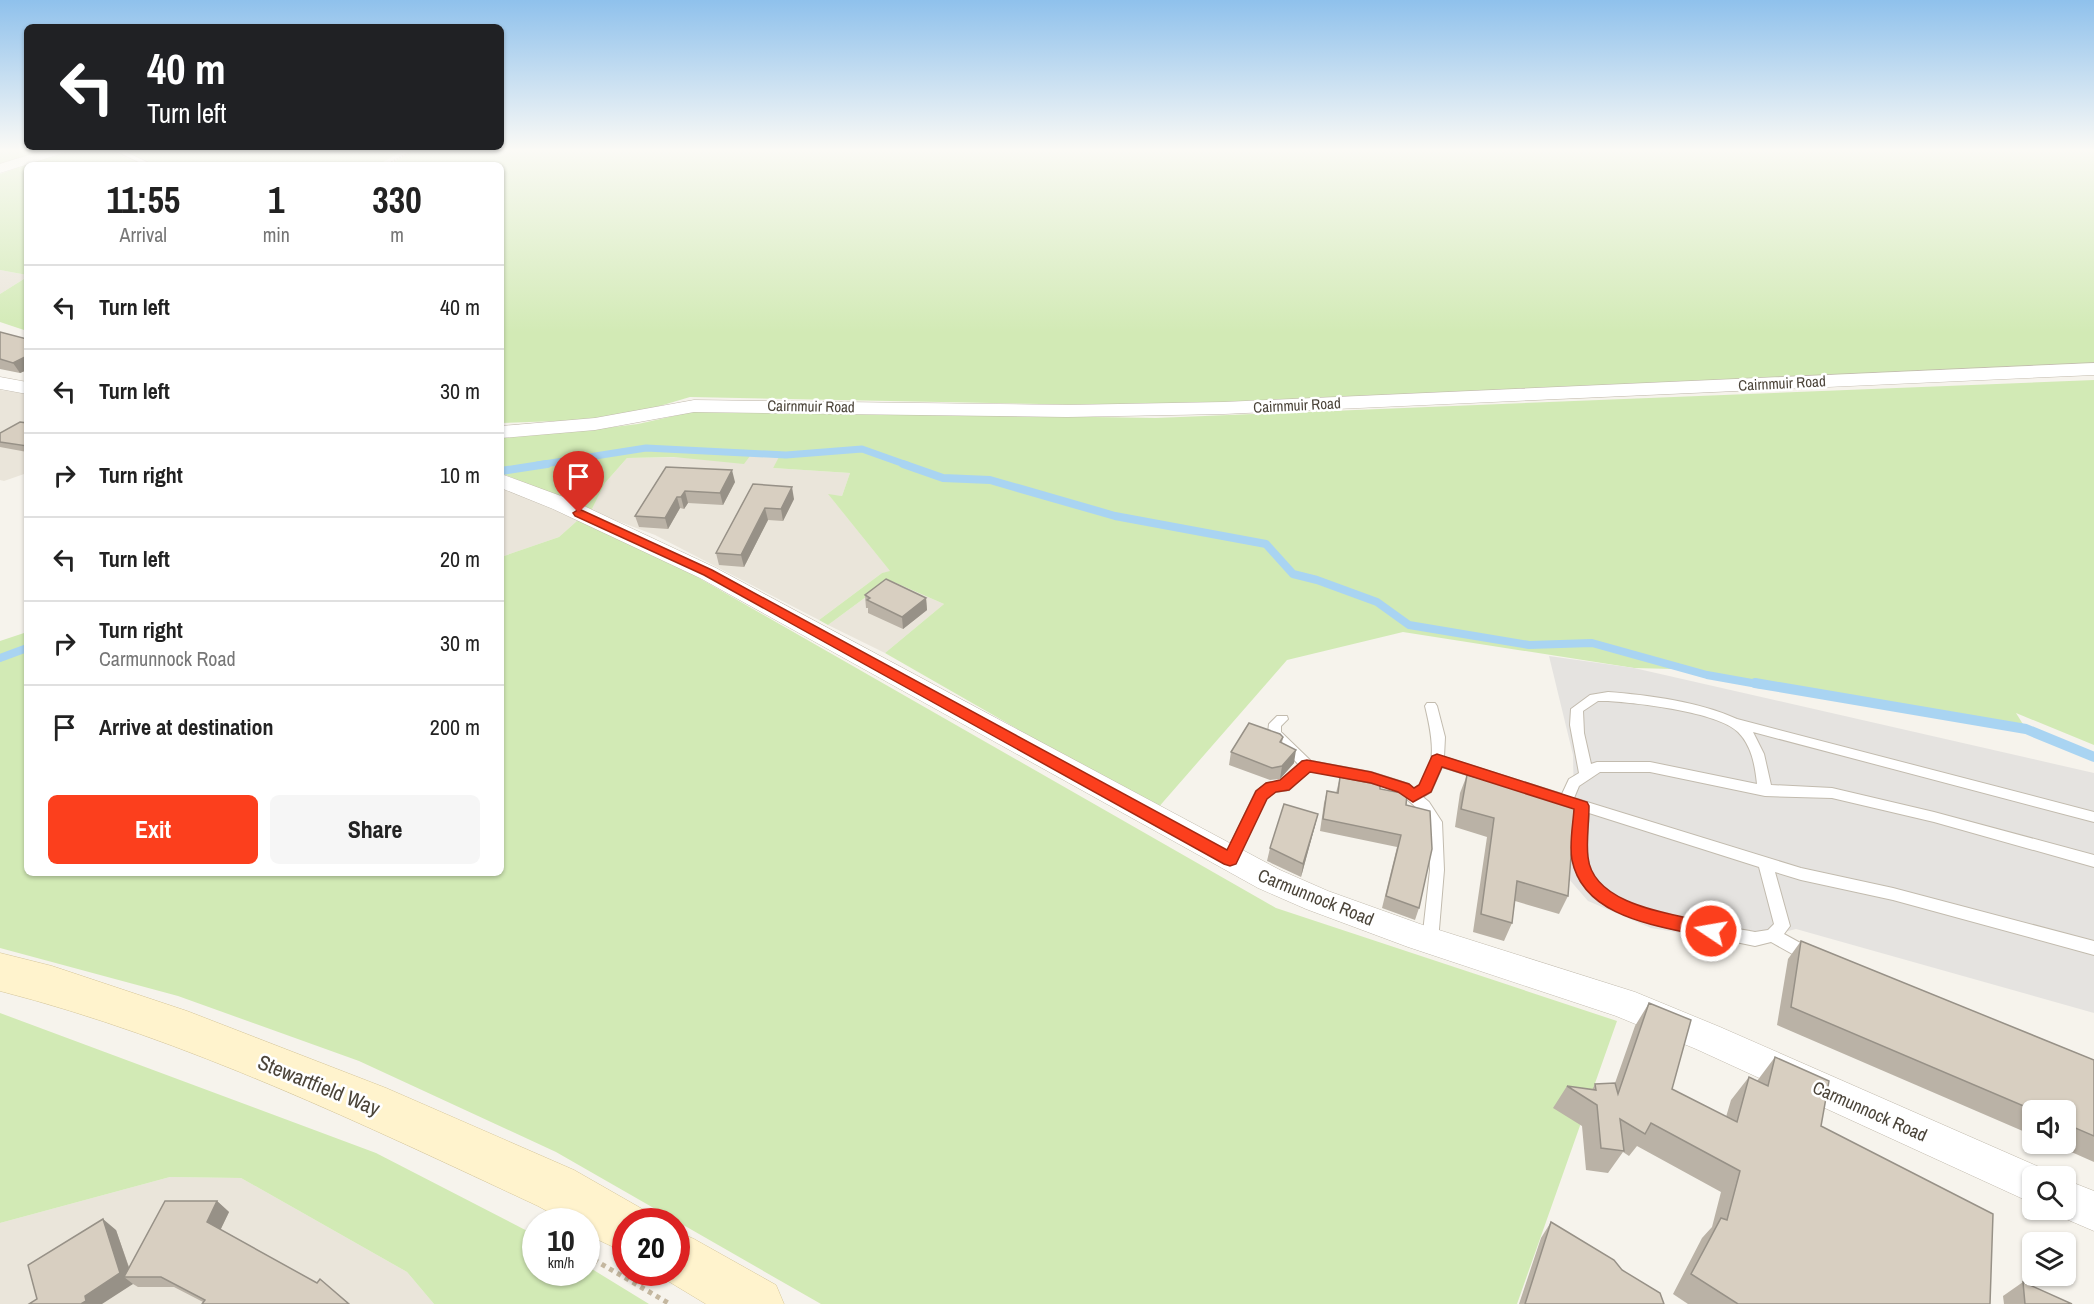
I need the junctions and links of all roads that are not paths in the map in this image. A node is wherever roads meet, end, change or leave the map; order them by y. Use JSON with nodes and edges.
{"nodes":[{"id":1,"x":2094,"y":369,"type":"edge"},
{"id":2,"x":0,"y":383,"type":"edge"},
{"id":3,"x":24,"y":387,"type":"edge"},
{"id":4,"x":504,"y":432,"type":"edge"},
{"id":5,"x":504,"y":481,"type":"edge"},
{"id":6,"x":1431,"y":706,"type":"dead end"},
{"id":7,"x":1282,"y":719,"type":"dead end"},
{"id":8,"x":1736,"y":723,"type":"junction"},
{"id":9,"x":1437,"y":760,"type":"junction"},
{"id":10,"x":1307,"y":765,"type":"junction"},
{"id":11,"x":1586,"y":774,"type":"junction"},
{"id":12,"x":1765,"y":791,"type":"junction"},
{"id":13,"x":1413,"y":796,"type":"junction"},
{"id":14,"x":1565,"y":801,"type":"junction"},
{"id":15,"x":1582,"y":806,"type":"junction"},
{"id":16,"x":2094,"y":817,"type":"edge"},
{"id":17,"x":1230,"y":860,"type":"junction"},
{"id":18,"x":2094,"y":861,"type":"edge"},
{"id":19,"x":1765,"y":863,"type":"junction"},
{"id":20,"x":1772,"y":935,"type":"junction"},
{"id":21,"x":1430,"y":940,"type":"junction"},
{"id":22,"x":2094,"y":948,"type":"edge"},
{"id":23,"x":1825,"y":962,"type":"edge"},
{"id":24,"x":0,"y":972,"type":"edge"},
{"id":25,"x":2022,"y":1179,"type":"edge"},
{"id":26,"x":2076,"y":1203,"type":"edge"},
{"id":27,"x":2094,"y":1211,"type":"edge"},
{"id":28,"x":612,"y":1220,"type":"edge"},
{"id":29,"x":690,"y":1265,"type":"edge"},
{"id":30,"x":757,"y":1304,"type":"edge"}],
"edges":[{"from":1,"to":4,"type":"street","name":"Cairnmuir Road"},
{"from":2,"to":3,"type":"street"},
{"from":5,"to":17,"type":"street","name":"Carmunnock Road"},
{"from":6,"to":9,"type":"lane"},
{"from":7,"to":10,"type":"lane"},
{"from":8,"to":11,"type":"lane"},
{"from":8,"to":12,"type":"lane"},
{"from":8,"to":16,"type":"lane"},
{"from":9,"to":13,"type":"lane"},
{"from":9,"to":14,"type":"lane"},
{"from":10,"to":13,"type":"lane"},
{"from":10,"to":17,"type":"lane"},
{"from":11,"to":12,"type":"lane"},
{"from":11,"to":14,"type":"lane"},
{"from":12,"to":18,"type":"lane"},
{"from":13,"to":21,"type":"lane"},
{"from":14,"to":15,"type":"lane"},
{"from":15,"to":19,"type":"lane"},
{"from":15,"to":20,"type":"lane"},
{"from":17,"to":21,"type":"street","name":"Carmunnock Road"},
{"from":19,"to":20,"type":"lane"},
{"from":19,"to":22,"type":"lane"},
{"from":20,"to":23,"type":"lane"},
{"from":21,"to":25,"type":"street","name":"Carmunnock Road"},
{"from":24,"to":28,"type":"street","name":"Stewartfield Way"},
{"from":26,"to":27,"type":"street"},
{"from":29,"to":30,"type":"street"}]}
